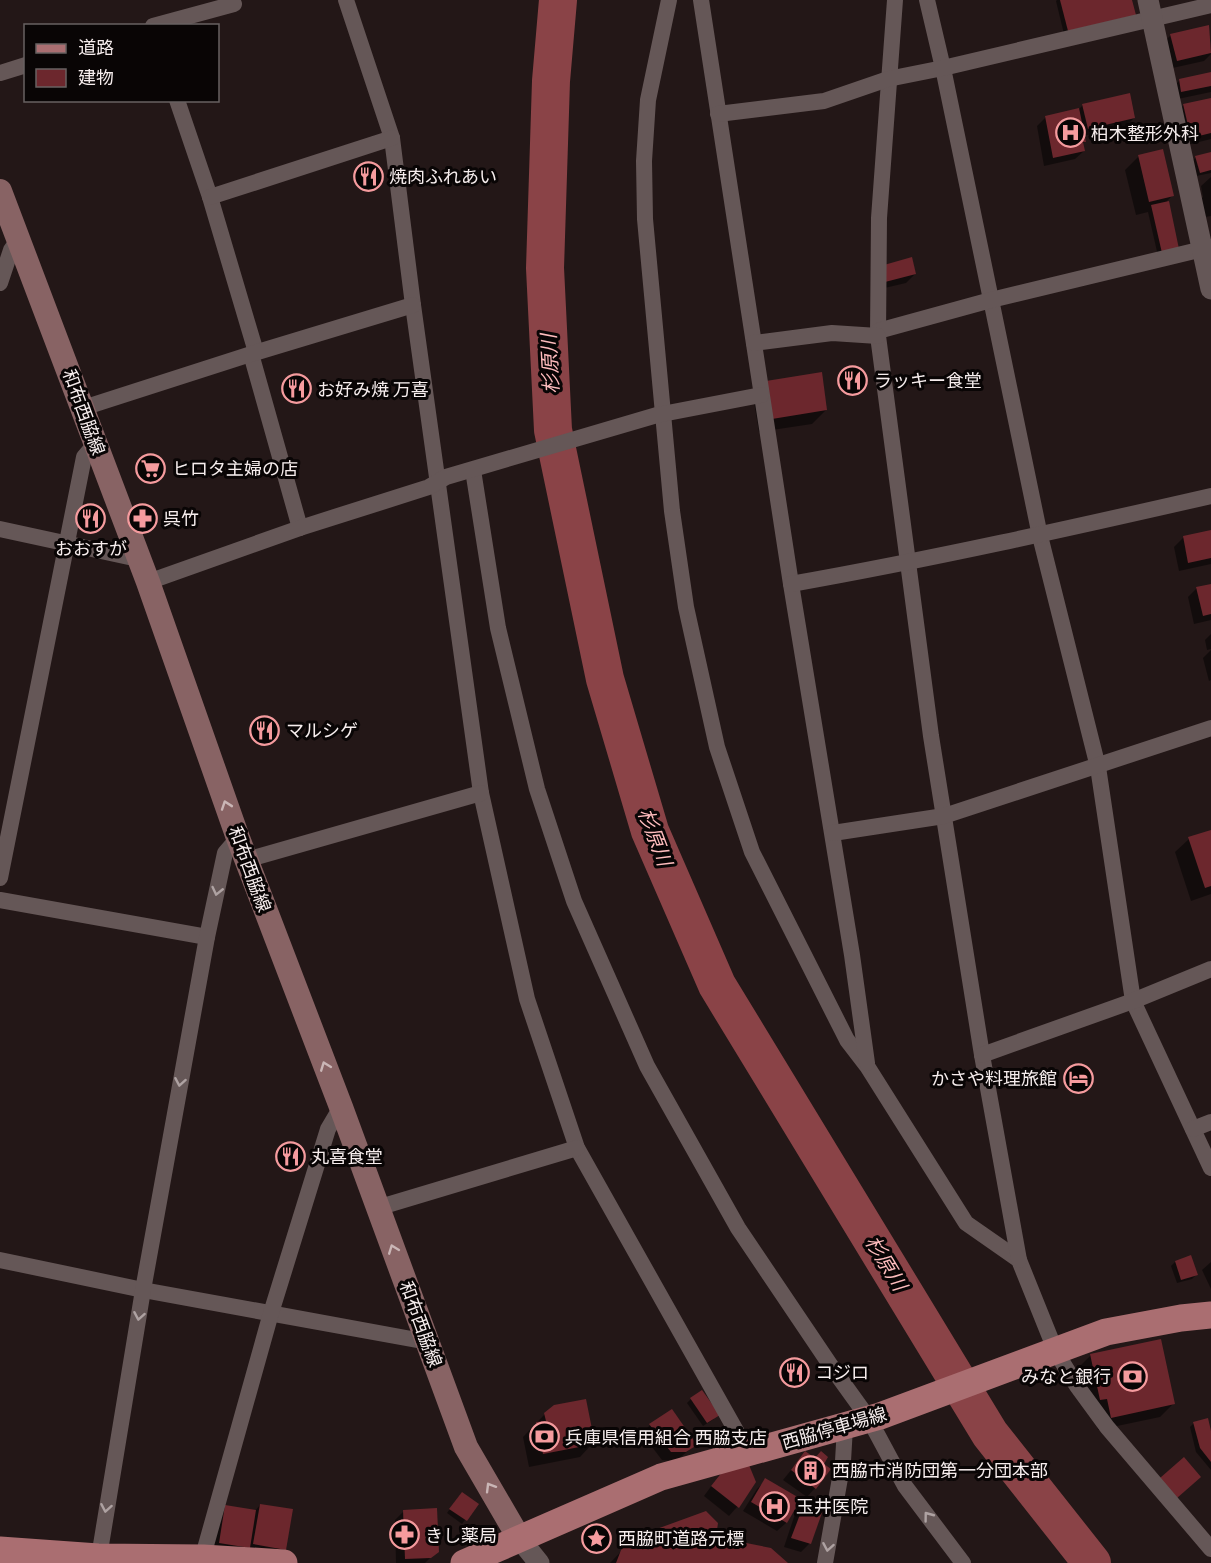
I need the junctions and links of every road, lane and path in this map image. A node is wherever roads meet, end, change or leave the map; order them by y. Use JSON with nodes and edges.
{"nodes":[{"id":1,"x":346,"y":0,"type":"edge"},
{"id":2,"x":669,"y":0,"type":"edge"},
{"id":3,"x":701,"y":0,"type":"edge"},
{"id":4,"x":895,"y":0,"type":"edge"},
{"id":5,"x":927,"y":0,"type":"edge"},
{"id":6,"x":234,"y":4,"type":"dead end"},
{"id":7,"x":1211,"y":5,"type":"edge"},
{"id":8,"x":1150,"y":10,"type":"edge"},
{"id":9,"x":160,"y":24,"type":"edge"},
{"id":10,"x":24,"y":66,"type":"edge"},
{"id":11,"x":943,"y":69,"type":"junction"},
{"id":12,"x":0,"y":73,"type":"edge"},
{"id":13,"x":888,"y":79,"type":"junction"},
{"id":14,"x":178,"y":102,"type":"edge"},
{"id":15,"x":718,"y":114,"type":"junction"},
{"id":16,"x":392,"y":138,"type":"junction"},
{"id":17,"x":0,"y":190,"type":"edge"},
{"id":18,"x":210,"y":197,"type":"junction"},
{"id":19,"x":19,"y":239,"type":"junction"},
{"id":20,"x":1206,"y":248,"type":"edge"},
{"id":21,"x":0,"y":284,"type":"edge"},
{"id":22,"x":1211,"y":289,"type":"edge"},
{"id":23,"x":991,"y":300,"type":"junction"},
{"id":24,"x":413,"y":305,"type":"junction"},
{"id":25,"x":878,"y":334,"type":"junction"},
{"id":26,"x":754,"y":343,"type":"junction"},
{"id":27,"x":253,"y":353,"type":"junction"},
{"id":28,"x":761,"y":395,"type":"junction"},
{"id":29,"x":83,"y":408,"type":"junction"},
{"id":30,"x":660,"y":415,"type":"junction"},
{"id":31,"x":96,"y":443,"type":"junction"},
{"id":32,"x":476,"y":469,"type":"junction"},
{"id":33,"x":438,"y":483,"type":"junction"},
{"id":34,"x":1211,"y":496,"type":"edge"},
{"id":35,"x":300,"y":528,"type":"junction"},
{"id":36,"x":0,"y":529,"type":"edge"},
{"id":37,"x":1040,"y":536,"type":"junction"},
{"id":38,"x":67,"y":544,"type":"junction"},
{"id":39,"x":138,"y":559,"type":"junction"},
{"id":40,"x":908,"y":564,"type":"junction"},
{"id":41,"x":148,"y":582,"type":"junction"},
{"id":42,"x":791,"y":584,"type":"junction"},
{"id":43,"x":1211,"y":728,"type":"edge"},
{"id":44,"x":1098,"y":767,"type":"junction"},
{"id":45,"x":481,"y":793,"type":"junction"},
{"id":46,"x":944,"y":816,"type":"junction"},
{"id":47,"x":833,"y":833,"type":"junction"},
{"id":48,"x":242,"y":849,"type":"junction"},
{"id":49,"x":0,"y":879,"type":"edge"},
{"id":50,"x":0,"y":900,"type":"edge"},
{"id":51,"x":207,"y":937,"type":"junction"},
{"id":52,"x":1211,"y":969,"type":"edge"},
{"id":53,"x":1133,"y":1001,"type":"junction"},
{"id":54,"x":982,"y":1055,"type":"junction"},
{"id":55,"x":867,"y":1066,"type":"junction"},
{"id":56,"x":340,"y":1107,"type":"junction"},
{"id":57,"x":1211,"y":1122,"type":"edge"},
{"id":58,"x":1193,"y":1129,"type":"junction"},
{"id":59,"x":577,"y":1148,"type":"junction"},
{"id":60,"x":1211,"y":1168,"type":"edge"},
{"id":61,"x":377,"y":1208,"type":"junction"},
{"id":62,"x":0,"y":1260,"type":"edge"},
{"id":63,"x":1019,"y":1260,"type":"junction"},
{"id":64,"x":143,"y":1290,"type":"junction"},
{"id":65,"x":272,"y":1313,"type":"junction"},
{"id":66,"x":1211,"y":1315,"type":"edge"},
{"id":67,"x":428,"y":1342,"type":"junction"},
{"id":68,"x":1047,"y":1355,"type":"junction"},
{"id":69,"x":865,"y":1420,"type":"junction"},
{"id":70,"x":748,"y":1452,"type":"junction"},
{"id":71,"x":519,"y":1538,"type":"junction"},
{"id":72,"x":1211,"y":1549,"type":"edge"},
{"id":73,"x":0,"y":1550,"type":"edge"},
{"id":74,"x":98,"y":1560,"type":"edge"},
{"id":75,"x":202,"y":1561,"type":"edge"},
{"id":76,"x":284,"y":1563,"type":"edge"},
{"id":77,"x":464,"y":1563,"type":"edge"},
{"id":78,"x":539,"y":1563,"type":"edge"},
{"id":79,"x":825,"y":1563,"type":"edge"},
{"id":80,"x":963,"y":1563,"type":"edge"}],
"edges":[{"from":1,"to":16,"type":"street"},
{"from":2,"to":30,"type":"street"},
{"from":3,"to":15,"type":"street"},
{"from":4,"to":13,"type":"street"},
{"from":5,"to":11,"type":"street"},
{"from":6,"to":9,"type":"street"},
{"from":7,"to":8,"type":"street"},
{"from":8,"to":11,"type":"street"},
{"from":8,"to":20,"type":"street"},
{"from":10,"to":12,"type":"street"},
{"from":11,"to":13,"type":"street"},
{"from":11,"to":23,"type":"street"},
{"from":13,"to":15,"type":"street"},
{"from":13,"to":25,"type":"street"},
{"from":14,"to":18,"type":"street"},
{"from":15,"to":26,"type":"street"},
{"from":16,"to":18,"type":"street"},
{"from":16,"to":24,"type":"street"},
{"from":17,"to":19,"type":"main road","name":"和布西脇線"},
{"from":18,"to":27,"type":"street"},
{"from":19,"to":21,"type":"street"},
{"from":19,"to":29,"type":"main road","name":"和布西脇線"},
{"from":20,"to":22,"type":"street"},
{"from":20,"to":23,"type":"street"},
{"from":23,"to":25,"type":"street"},
{"from":23,"to":37,"type":"street"},
{"from":24,"to":27,"type":"street"},
{"from":24,"to":33,"type":"street"},
{"from":25,"to":26,"type":"street"},
{"from":25,"to":40,"type":"street"},
{"from":26,"to":28,"type":"street"},
{"from":27,"to":29,"type":"street"},
{"from":27,"to":35,"type":"street"},
{"from":28,"to":30,"type":"street"},
{"from":28,"to":42,"type":"street"},
{"from":29,"to":31,"type":"main road","name":"和布西脇線"},
{"from":30,"to":32,"type":"street"},
{"from":30,"to":55,"type":"street"},
{"from":31,"to":38,"type":"street"},
{"from":31,"to":39,"type":"main road","name":"和布西脇線"},
{"from":32,"to":33,"type":"street"},
{"from":32,"to":69,"type":"street"},
{"from":33,"to":35,"type":"street"},
{"from":33,"to":45,"type":"street"},
{"from":34,"to":37,"type":"street"},
{"from":35,"to":41,"type":"street"},
{"from":36,"to":38,"type":"street"},
{"from":37,"to":40,"type":"street"},
{"from":37,"to":44,"type":"street"},
{"from":38,"to":39,"type":"street"},
{"from":38,"to":49,"type":"street"},
{"from":39,"to":41,"type":"main road","name":"和布西脇線"},
{"from":40,"to":42,"type":"street"},
{"from":40,"to":46,"type":"street"},
{"from":48,"to":41,"type":"main road","name":"和布西脇線","one_way":true},
{"from":42,"to":47,"type":"street"},
{"from":43,"to":44,"type":"street"},
{"from":44,"to":46,"type":"street"},
{"from":44,"to":53,"type":"street"},
{"from":45,"to":48,"type":"street"},
{"from":45,"to":59,"type":"street"},
{"from":46,"to":47,"type":"street"},
{"from":46,"to":54,"type":"street"},
{"from":47,"to":55,"type":"street"},
{"from":48,"to":51,"type":"street","one_way":true},
{"from":56,"to":48,"type":"main road","name":"和布西脇線","one_way":true},
{"from":50,"to":51,"type":"street"},
{"from":51,"to":64,"type":"street","one_way":true},
{"from":52,"to":53,"type":"street"},
{"from":53,"to":54,"type":"street"},
{"from":53,"to":58,"type":"street"},
{"from":54,"to":63,"type":"street"},
{"from":55,"to":63,"type":"street"},
{"from":56,"to":61,"type":"main road","name":"和布西脇線"},
{"from":56,"to":65,"type":"street"},
{"from":57,"to":58,"type":"street"},
{"from":58,"to":60,"type":"street"},
{"from":59,"to":61,"type":"street"},
{"from":59,"to":70,"type":"street"},
{"from":67,"to":61,"type":"main road","name":"和布西脇線","one_way":true},
{"from":62,"to":64,"type":"street"},
{"from":63,"to":68,"type":"street"},
{"from":64,"to":65,"type":"street"},
{"from":64,"to":74,"type":"street","one_way":true},
{"from":65,"to":67,"type":"street"},
{"from":65,"to":75,"type":"street"},
{"from":66,"to":68,"type":"main road","name":"西脇停車場線"},
{"from":71,"to":67,"type":"main road","name":"和布西脇線","one_way":true},
{"from":68,"to":69,"type":"main road","name":"西脇停車場線"},
{"from":68,"to":72,"type":"street"},
{"from":69,"to":70,"type":"main road","name":"西脇停車場線"},
{"from":69,"to":79,"type":"street","one_way":true},
{"from":80,"to":69,"type":"street","one_way":true},
{"from":70,"to":71,"type":"main road","name":"西脇停車場線"},
{"from":71,"to":77,"type":"main road","name":"西脇停車場線"},
{"from":71,"to":78,"type":"street"},
{"from":73,"to":74,"type":"main road"},
{"from":74,"to":75,"type":"main road"},
{"from":75,"to":76,"type":"main road"}]}
